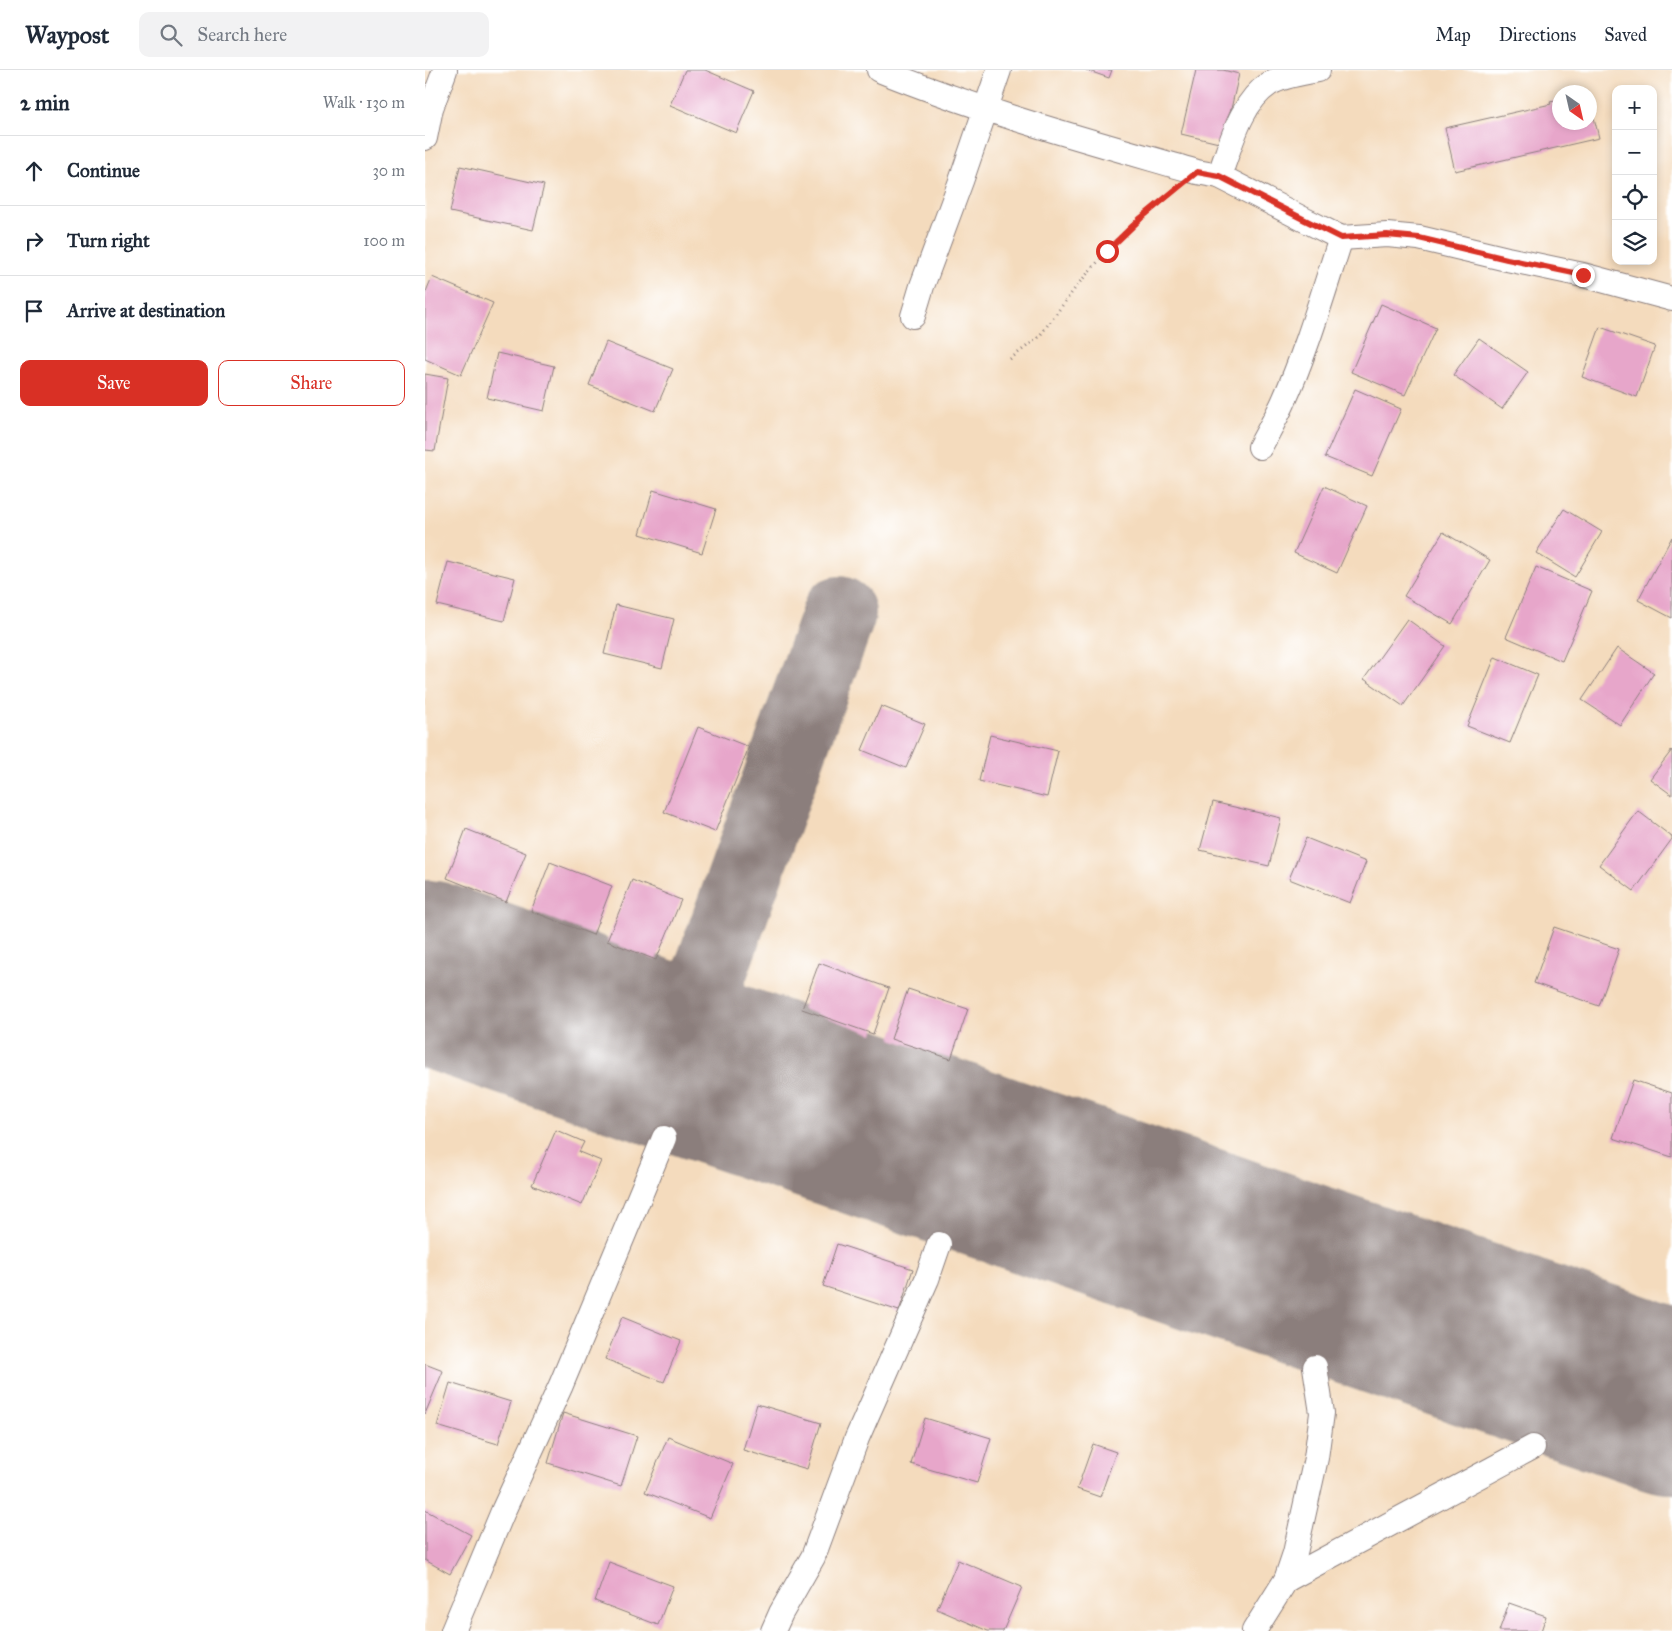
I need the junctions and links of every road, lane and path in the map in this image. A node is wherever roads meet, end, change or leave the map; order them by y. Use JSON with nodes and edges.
{"nodes":[{"id":1,"x":445,"y":70,"type":"edge"},
{"id":2,"x":879,"y":70,"type":"edge"},
{"id":3,"x":999,"y":70,"type":"edge"},
{"id":4,"x":1318,"y":70,"type":"edge"},
{"id":5,"x":985,"y":108,"type":"junction"},
{"id":6,"x":425,"y":138,"type":"edge"},
{"id":7,"x":1208,"y":174,"type":"junction"},
{"id":8,"x":1341,"y":238,"type":"junction"},
{"id":9,"x":1672,"y":300,"type":"edge"},
{"id":10,"x":913,"y":316,"type":"dead end"},
{"id":11,"x":1010,"y":359,"type":"dead end"},
{"id":12,"x":1260,"y":447,"type":"dead end"},
{"id":13,"x":665,"y":1138,"type":"dead end"},
{"id":14,"x":939,"y":1244,"type":"dead end"},
{"id":15,"x":1315,"y":1367,"type":"dead end"},
{"id":16,"x":1533,"y":1447,"type":"dead end"},
{"id":17,"x":1286,"y":1580,"type":"junction"},
{"id":18,"x":453,"y":1631,"type":"edge"},
{"id":19,"x":773,"y":1631,"type":"edge"},
{"id":20,"x":1254,"y":1631,"type":"edge"}],
"edges":[{"from":1,"to":6,"type":"street"},
{"from":2,"to":5,"type":"street"},
{"from":3,"to":5,"type":"street"},
{"from":4,"to":7,"type":"street"},
{"from":5,"to":7,"type":"street"},
{"from":5,"to":10,"type":"street"},
{"from":7,"to":8,"type":"street"},
{"from":7,"to":11,"type":"path"},
{"from":8,"to":9,"type":"street"},
{"from":8,"to":12,"type":"street"},
{"from":13,"to":18,"type":"street"},
{"from":14,"to":19,"type":"street"},
{"from":15,"to":17,"type":"street"},
{"from":16,"to":17,"type":"street"},
{"from":17,"to":20,"type":"street"}]}
